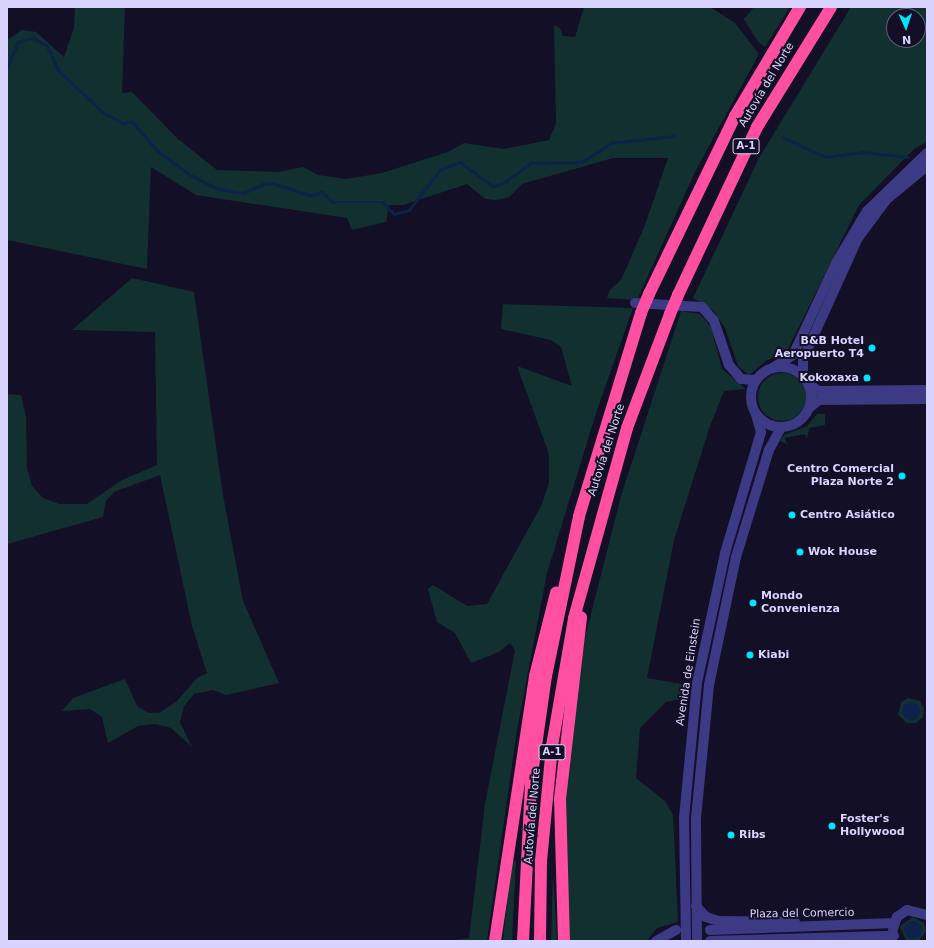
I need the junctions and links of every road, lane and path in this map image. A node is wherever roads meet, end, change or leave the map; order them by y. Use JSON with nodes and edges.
{"nodes":[{"id":1,"x":800,"y":7,"type":"edge"},
{"id":2,"x":831,"y":7,"type":"edge"},
{"id":3,"x":927,"y":153,"type":"edge"},
{"id":4,"x":927,"y":166,"type":"edge"},
{"id":5,"x":638,"y":308,"type":"junction"},
{"id":6,"x":774,"y":367,"type":"junction"},
{"id":7,"x":755,"y":380,"type":"junction"},
{"id":8,"x":806,"y":380,"type":"junction"},
{"id":9,"x":927,"y":390,"type":"edge"},
{"id":10,"x":927,"y":399,"type":"edge"},
{"id":11,"x":809,"y":408,"type":"junction"},
{"id":12,"x":756,"y":414,"type":"junction"},
{"id":13,"x":781,"y":427,"type":"junction"},
{"id":14,"x":567,"y":566,"type":"junction"},
{"id":15,"x":586,"y":566,"type":"junction"},
{"id":16,"x":696,"y":906,"type":"junction"},
{"id":17,"x":927,"y":915,"type":"edge"},
{"id":18,"x":894,"y":923,"type":"junction"},
{"id":19,"x":804,"y":926,"type":"junction"},
{"id":20,"x":676,"y":930,"type":"dead end"},
{"id":21,"x":812,"y":936,"type":"junction"},
{"id":22,"x":895,"y":938,"type":"edge"},
{"id":23,"x":495,"y":941,"type":"edge"},
{"id":24,"x":523,"y":941,"type":"edge"},
{"id":25,"x":540,"y":941,"type":"edge"},
{"id":26,"x":564,"y":941,"type":"edge"},
{"id":27,"x":656,"y":941,"type":"edge"},
{"id":28,"x":686,"y":941,"type":"edge"},
{"id":29,"x":697,"y":941,"type":"edge"},
{"id":30,"x":710,"y":941,"type":"edge"}],
"edges":[{"from":1,"to":5,"type":"highway","name":"Autovía del Norte","number":"A-1","bridge":true},
{"from":2,"to":15,"type":"highway","name":"Autovía del Norte","number":"A-1","bridge":true},
{"from":3,"to":6,"type":"street"},
{"from":4,"to":8,"type":"street"},
{"from":5,"to":7,"type":"street"},
{"from":5,"to":14,"type":"highway","name":"Autovía del Norte","number":"A-1"},
{"from":6,"to":7,"type":"street"},
{"from":6,"to":8,"type":"street"},
{"from":7,"to":12,"type":"street"},
{"from":8,"to":9,"type":"street"},
{"from":8,"to":11,"type":"street"},
{"from":10,"to":11,"type":"street"},
{"from":11,"to":13,"type":"street"},
{"from":12,"to":13,"type":"street"},
{"from":12,"to":28,"type":"street","name":"Avenida de Einstein"},
{"from":13,"to":16,"type":"street","name":"Avenida de Einstein"},
{"from":14,"to":23,"type":"highway"},
{"from":14,"to":24,"type":"highway","name":"Autovía del Norte","number":"A-1"},
{"from":15,"to":25,"type":"highway","name":"Autovía del Norte","number":"A-1"},
{"from":15,"to":26,"type":"highway"},
{"from":16,"to":19,"type":"street"},
{"from":16,"to":29,"type":"street","name":"Avenida de Einstein"},
{"from":17,"to":18,"type":"street"},
{"from":18,"to":19,"type":"street","name":"Plaza del Comercio"},
{"from":18,"to":22,"type":"street"},
{"from":19,"to":21,"type":"street","name":"Plaza del Comercio"},
{"from":20,"to":27,"type":"street"},
{"from":21,"to":22,"type":"street","name":"Plaza del Comercio"},
{"from":21,"to":30,"type":"street","name":"Plaza del Comercio"}]}
